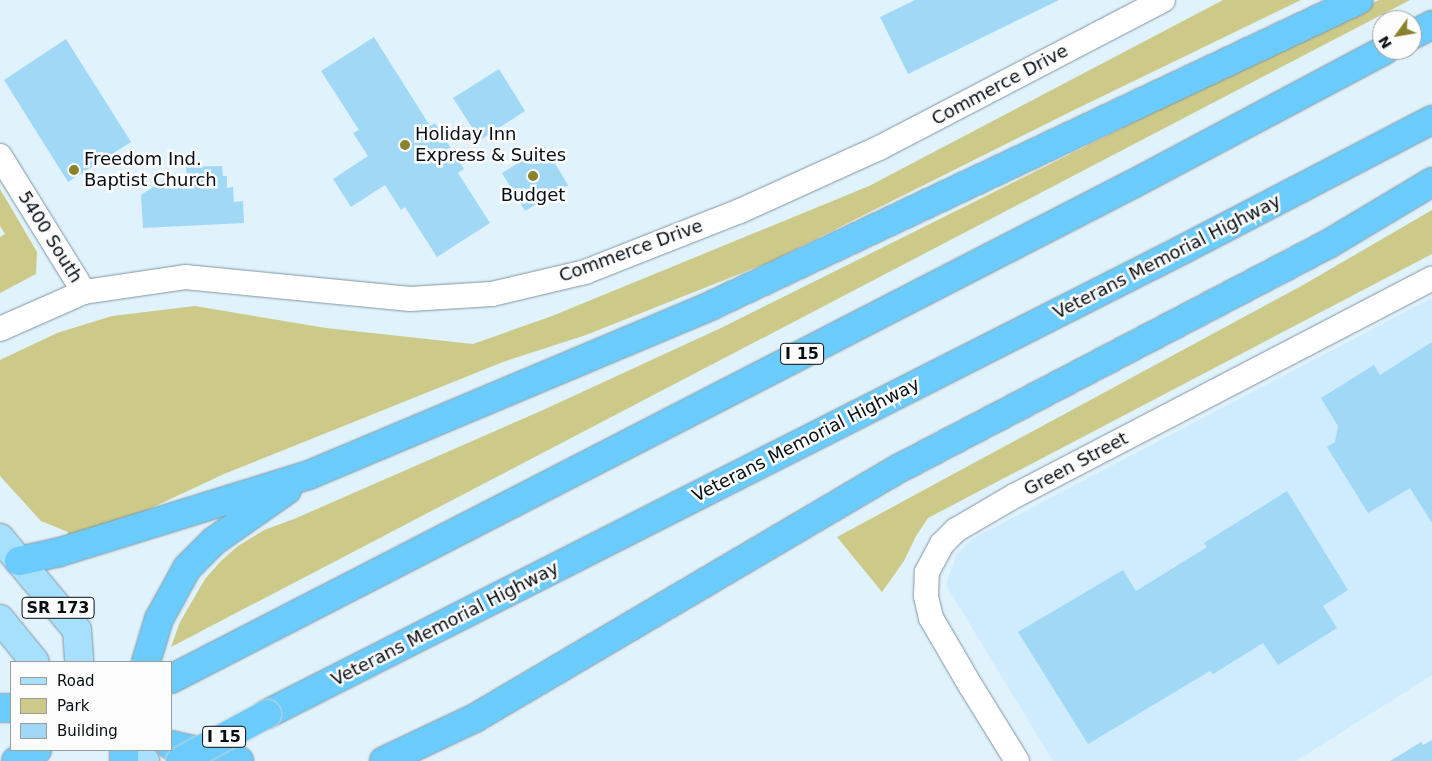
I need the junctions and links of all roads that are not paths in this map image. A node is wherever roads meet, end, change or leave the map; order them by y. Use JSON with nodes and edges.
{"nodes":[{"id":1,"x":1163,"y":0,"type":"edge"},
{"id":2,"x":1359,"y":0,"type":"edge"},
{"id":3,"x":1372,"y":56,"type":"edge"},
{"id":4,"x":1432,"y":120,"type":"edge"},
{"id":5,"x":0,"y":156,"type":"edge"},
{"id":6,"x":1432,"y":182,"type":"edge"},
{"id":7,"x":1432,"y":278,"type":"edge"},
{"id":8,"x":84,"y":292,"type":"junction"},
{"id":9,"x":0,"y":329,"type":"edge"},
{"id":10,"x":309,"y":475,"type":"junction"},
{"id":11,"x":0,"y":538,"type":"edge"},
{"id":12,"x":19,"y":560,"type":"junction"},
{"id":13,"x":0,"y":620,"type":"edge"},
{"id":14,"x":35,"y":661,"type":"edge"},
{"id":15,"x":79,"y":661,"type":"edge"},
{"id":16,"x":146,"y":661,"type":"edge"},
{"id":17,"x":172,"y":679,"type":"edge"},
{"id":18,"x":475,"y":718,"type":"junction"},
{"id":19,"x":172,"y":745,"type":"edge"},
{"id":20,"x":35,"y":751,"type":"edge"},
{"id":21,"x":16,"y":761,"type":"edge"},
{"id":22,"x":180,"y":761,"type":"edge"},
{"id":23,"x":239,"y":761,"type":"edge"},
{"id":24,"x":384,"y":761,"type":"edge"},
{"id":25,"x":411,"y":761,"type":"edge"},
{"id":26,"x":1017,"y":761,"type":"edge"}],
"edges":[{"from":1,"to":8,"type":"street","name":"Commerce Drive"},
{"from":2,"to":10,"type":"highway"},
{"from":3,"to":17,"type":"highway","number":"I 15"},
{"from":4,"to":22,"type":"highway","name":"Veterans Memorial Highway","number":"I 15","bridge":true},
{"from":5,"to":8,"type":"street","name":"5400 South"},
{"from":6,"to":18,"type":"highway"},
{"from":7,"to":26,"type":"street","name":"Green Street"},
{"from":8,"to":9,"type":"street","name":"Commerce Drive"},
{"from":10,"to":12,"type":"highway"},
{"from":10,"to":16,"type":"highway"},
{"from":11,"to":12,"type":"main road","number":"SR 173"},
{"from":12,"to":15,"type":"main road","number":"SR 173"},
{"from":13,"to":14,"type":"main road","number":"SR 173"},
{"from":18,"to":24,"type":"highway"},
{"from":18,"to":25,"type":"highway"},
{"from":19,"to":23,"type":"highway"},
{"from":20,"to":21,"type":"highway"}]}
